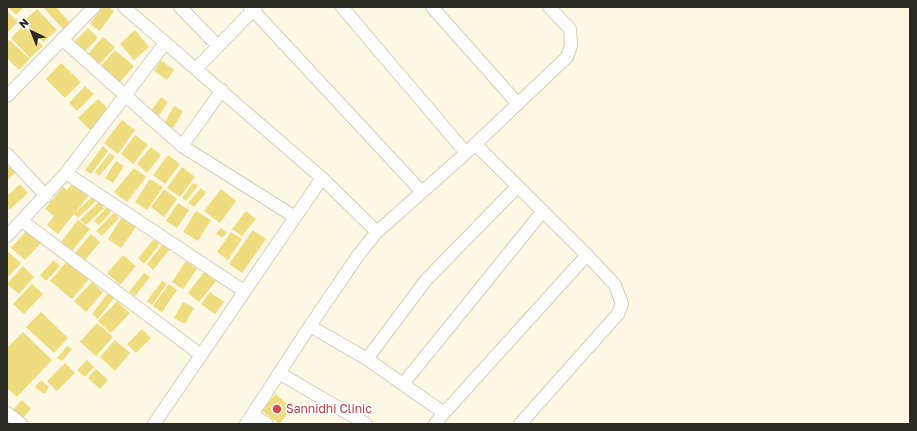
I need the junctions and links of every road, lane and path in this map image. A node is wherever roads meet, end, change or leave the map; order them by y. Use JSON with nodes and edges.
{"nodes":[{"id":1,"x":94,"y":7,"type":"edge"},
{"id":2,"x":124,"y":7,"type":"edge"},
{"id":3,"x":180,"y":7,"type":"edge"},
{"id":4,"x":342,"y":7,"type":"edge"},
{"id":5,"x":432,"y":7,"type":"edge"},
{"id":6,"x":549,"y":7,"type":"edge"},
{"id":7,"x":253,"y":8,"type":"edge"},
{"id":8,"x":62,"y":40,"type":"junction"},
{"id":9,"x":165,"y":43,"type":"junction"},
{"id":10,"x":218,"y":46,"type":"junction"},
{"id":11,"x":196,"y":69,"type":"junction"},
{"id":12,"x":222,"y":90,"type":"junction"},
{"id":13,"x":7,"y":96,"type":"edge"},
{"id":14,"x":125,"y":97,"type":"junction"},
{"id":15,"x":518,"y":104,"type":"junction"},
{"id":16,"x":475,"y":144,"type":"junction"},
{"id":17,"x":182,"y":146,"type":"junction"},
{"id":18,"x":466,"y":153,"type":"junction"},
{"id":19,"x":7,"y":154,"type":"edge"},
{"id":20,"x":66,"y":173,"type":"junction"},
{"id":21,"x":322,"y":178,"type":"junction"},
{"id":22,"x":517,"y":187,"type":"junction"},
{"id":23,"x":421,"y":191,"type":"junction"},
{"id":24,"x":46,"y":196,"type":"junction"},
{"id":25,"x":543,"y":211,"type":"junction"},
{"id":26,"x":295,"y":217,"type":"junction"},
{"id":27,"x":22,"y":221,"type":"junction"},
{"id":28,"x":377,"y":232,"type":"junction"},
{"id":29,"x":7,"y":236,"type":"edge"},
{"id":30,"x":587,"y":255,"type":"junction"},
{"id":31,"x":244,"y":291,"type":"junction"},
{"id":32,"x":310,"y":326,"type":"junction"},
{"id":33,"x":200,"y":355,"type":"junction"},
{"id":34,"x":367,"y":359,"type":"junction"},
{"id":35,"x":278,"y":373,"type":"junction"},
{"id":36,"x":403,"y":384,"type":"junction"},
{"id":37,"x":444,"y":413,"type":"junction"},
{"id":38,"x":7,"y":414,"type":"edge"},
{"id":39,"x":249,"y":419,"type":"edge"},
{"id":40,"x":21,"y":424,"type":"edge"},
{"id":41,"x":154,"y":424,"type":"edge"},
{"id":42,"x":267,"y":424,"type":"edge"},
{"id":43,"x":366,"y":424,"type":"edge"},
{"id":44,"x":435,"y":424,"type":"edge"},
{"id":45,"x":520,"y":424,"type":"edge"}],
"edges":[{"from":1,"to":8,"type":"street"},
{"from":2,"to":9,"type":"street"},
{"from":3,"to":10,"type":"street"},
{"from":4,"to":18,"type":"street"},
{"from":5,"to":15,"type":"street"},
{"from":6,"to":15,"type":"street"},
{"from":7,"to":10,"type":"street"},
{"from":7,"to":23,"type":"street"},
{"from":8,"to":13,"type":"street"},
{"from":8,"to":14,"type":"street"},
{"from":9,"to":11,"type":"street"},
{"from":9,"to":14,"type":"street"},
{"from":10,"to":11,"type":"street"},
{"from":11,"to":12,"type":"street"},
{"from":12,"to":17,"type":"street"},
{"from":12,"to":21,"type":"street"},
{"from":14,"to":17,"type":"street"},
{"from":14,"to":20,"type":"street"},
{"from":15,"to":16,"type":"street"},
{"from":16,"to":18,"type":"street"},
{"from":16,"to":22,"type":"street"},
{"from":17,"to":26,"type":"street"},
{"from":18,"to":23,"type":"street"},
{"from":19,"to":24,"type":"street"},
{"from":20,"to":24,"type":"street"},
{"from":20,"to":31,"type":"street"},
{"from":21,"to":26,"type":"street"},
{"from":21,"to":28,"type":"street"},
{"from":22,"to":25,"type":"street"},
{"from":22,"to":34,"type":"street"},
{"from":23,"to":28,"type":"street"},
{"from":24,"to":27,"type":"street"},
{"from":25,"to":30,"type":"street"},
{"from":25,"to":36,"type":"street"},
{"from":26,"to":31,"type":"street"},
{"from":27,"to":29,"type":"street"},
{"from":27,"to":33,"type":"street"},
{"from":28,"to":32,"type":"street"},
{"from":30,"to":37,"type":"street"},
{"from":30,"to":45,"type":"street"},
{"from":31,"to":33,"type":"street"},
{"from":32,"to":34,"type":"street"},
{"from":32,"to":35,"type":"street"},
{"from":33,"to":41,"type":"street"},
{"from":34,"to":36,"type":"street"},
{"from":35,"to":39,"type":"street"},
{"from":35,"to":43,"type":"street"},
{"from":36,"to":37,"type":"street"},
{"from":37,"to":44,"type":"street"},
{"from":38,"to":40,"type":"street"},
{"from":39,"to":42,"type":"street"}]}
